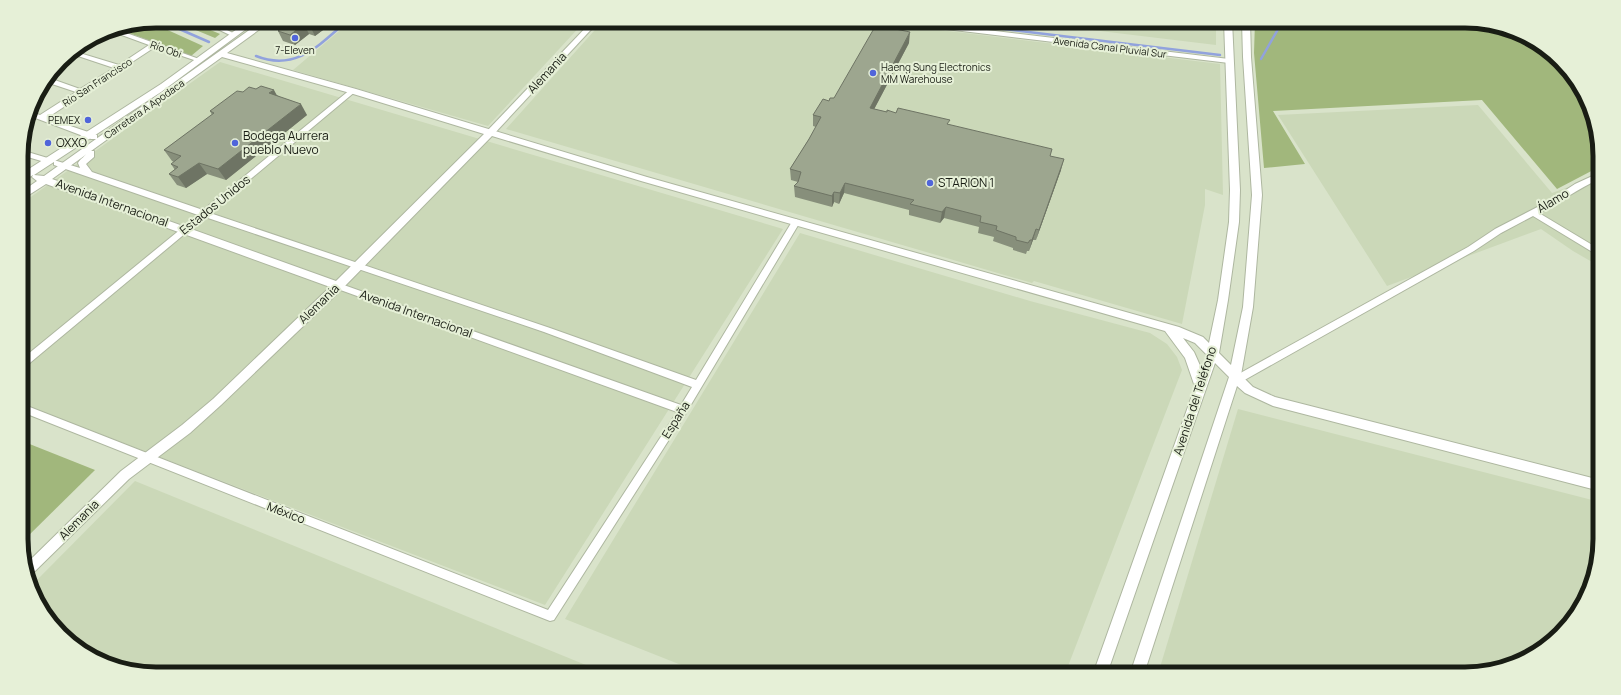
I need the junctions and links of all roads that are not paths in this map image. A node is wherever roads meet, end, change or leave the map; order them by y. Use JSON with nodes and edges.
{"nodes":[{"id":1,"x":219,"y":28,"type":"edge"},
{"id":2,"x":244,"y":28,"type":"edge"},
{"id":3,"x":258,"y":28,"type":"edge"},
{"id":4,"x":589,"y":28,"type":"edge"},
{"id":5,"x":959,"y":28,"type":"edge"},
{"id":6,"x":1228,"y":28,"type":"edge"},
{"id":7,"x":1246,"y":28,"type":"edge"},
{"id":8,"x":120,"y":33,"type":"edge"},
{"id":9,"x":234,"y":35,"type":"junction"},
{"id":10,"x":154,"y":45,"type":"junction"},
{"id":11,"x":78,"y":54,"type":"edge"},
{"id":12,"x":225,"y":55,"type":"junction"},
{"id":13,"x":1247,"y":57,"type":"junction"},
{"id":14,"x":1229,"y":58,"type":"junction"},
{"id":15,"x":199,"y":60,"type":"junction"},
{"id":16,"x":119,"y":67,"type":"junction"},
{"id":17,"x":52,"y":82,"type":"edge"},
{"id":18,"x":353,"y":91,"type":"junction"},
{"id":19,"x":81,"y":92,"type":"junction"},
{"id":20,"x":35,"y":116,"type":"edge"},
{"id":21,"x":41,"y":118,"type":"junction"},
{"id":22,"x":490,"y":133,"type":"junction"},
{"id":23,"x":91,"y":136,"type":"junction"},
{"id":24,"x":91,"y":153,"type":"junction"},
{"id":25,"x":28,"y":155,"type":"edge"},
{"id":26,"x":48,"y":162,"type":"junction"},
{"id":27,"x":68,"y":163,"type":"junction"},
{"id":28,"x":90,"y":173,"type":"junction"},
{"id":29,"x":28,"y":175,"type":"edge"},
{"id":30,"x":45,"y":179,"type":"junction"},
{"id":31,"x":1593,"y":179,"type":"edge"},
{"id":32,"x":28,"y":185,"type":"edge"},
{"id":33,"x":28,"y":192,"type":"edge"},
{"id":34,"x":28,"y":195,"type":"edge"},
{"id":35,"x":1533,"y":213,"type":"junction"},
{"id":36,"x":205,"y":214,"type":"junction"},
{"id":37,"x":796,"y":222,"type":"junction"},
{"id":38,"x":185,"y":230,"type":"junction"},
{"id":39,"x":1593,"y":249,"type":"edge"},
{"id":40,"x":358,"y":267,"type":"junction"},
{"id":41,"x":338,"y":286,"type":"junction"},
{"id":42,"x":1168,"y":328,"type":"junction"},
{"id":43,"x":1213,"y":353,"type":"junction"},
{"id":44,"x":28,"y":359,"type":"edge"},
{"id":45,"x":1237,"y":377,"type":"junction"},
{"id":46,"x":698,"y":385,"type":"junction"},
{"id":47,"x":1202,"y":388,"type":"junction"},
{"id":48,"x":28,"y":410,"type":"edge"},
{"id":49,"x":683,"y":410,"type":"junction"},
{"id":50,"x":146,"y":458,"type":"junction"},
{"id":51,"x":1593,"y":484,"type":"edge"},
{"id":52,"x":31,"y":568,"type":"edge"},
{"id":53,"x":550,"y":616,"type":"joint"},
{"id":54,"x":1102,"y":667,"type":"edge"},
{"id":55,"x":1139,"y":667,"type":"edge"}],
"edges":[{"from":1,"to":9,"type":"street"},
{"from":2,"to":9,"type":"main road","name":"Carretera A Apodaca"},
{"from":3,"to":12,"type":"main road","name":"Carretera A Apodaca"},
{"from":4,"to":22,"type":"street","name":"Alemania"},
{"from":5,"to":14,"type":"street","name":"Avenida Canal Pluvial Sur"},
{"from":6,"to":14,"type":"main road","name":"Avenida del Teléfono"},
{"from":7,"to":13,"type":"main road"},
{"from":8,"to":10,"type":"street","name":"Río Obi"},
{"from":9,"to":15,"type":"main road","name":"Carretera A Apodaca"},
{"from":10,"to":15,"type":"street","name":"Río Obi"},
{"from":10,"to":16,"type":"street","name":"Río San Francisco"},
{"from":11,"to":16,"type":"street"},
{"from":12,"to":18,"type":"main road"},
{"from":12,"to":24,"type":"main road"},
{"from":12,"to":27,"type":"main road","name":"Carretera A Apodaca"},
{"from":13,"to":14,"type":"main road"},
{"from":13,"to":45,"type":"main road"},
{"from":14,"to":43,"type":"main road","name":"Avenida del Teléfono"},
{"from":15,"to":23,"type":"main road","name":"Carretera A Apodaca"},
{"from":16,"to":19,"type":"street","name":"Río San Francisco"},
{"from":17,"to":19,"type":"street"},
{"from":18,"to":22,"type":"main road"},
{"from":18,"to":36,"type":"street","name":"Estados Unidos"},
{"from":19,"to":21,"type":"street","name":"Río San Francisco"},
{"from":20,"to":21,"type":"street"},
{"from":21,"to":23,"type":"street"},
{"from":22,"to":37,"type":"main road"},
{"from":22,"to":40,"type":"main road","name":"Alemania"},
{"from":23,"to":26,"type":"main road"},
{"from":23,"to":27,"type":"main road","name":"Carretera A Apodaca"},
{"from":24,"to":27,"type":"main road"},
{"from":24,"to":28,"type":"street"},
{"from":25,"to":26,"type":"street"},
{"from":26,"to":29,"type":"main road"},
{"from":27,"to":28,"type":"street","name":"Avenida Internacional"},
{"from":27,"to":30,"type":"main road"},
{"from":27,"to":30,"type":"main road","name":"Carretera A Apodaca"},
{"from":28,"to":36,"type":"street","name":"Avenida Internacional"},
{"from":30,"to":32,"type":"main road","name":"Carretera A Apodaca"},
{"from":30,"to":33,"type":"main road","name":"Carretera A Apodaca"},
{"from":30,"to":34,"type":"main road"},
{"from":30,"to":38,"type":"main road","name":"Avenida Internacional"},
{"from":31,"to":35,"type":"street","name":"Álamo"},
{"from":35,"to":39,"type":"street","name":"Álamo"},
{"from":35,"to":45,"type":"street"},
{"from":36,"to":38,"type":"street","name":"Estados Unidos"},
{"from":36,"to":40,"type":"street","name":"Avenida Internacional"},
{"from":37,"to":42,"type":"main road"},
{"from":37,"to":46,"type":"street","name":"España"},
{"from":38,"to":41,"type":"main road","name":"Avenida Internacional"},
{"from":38,"to":44,"type":"street","name":"Estados Unidos"},
{"from":40,"to":41,"type":"main road","name":"Alemania"},
{"from":40,"to":46,"type":"street","name":"Avenida Internacional"},
{"from":41,"to":49,"type":"street","name":"Avenida Internacional"},
{"from":41,"to":50,"type":"main road","name":"Alemania"},
{"from":42,"to":43,"type":"main road"},
{"from":42,"to":47,"type":"main road"},
{"from":43,"to":45,"type":"main road"},
{"from":43,"to":47,"type":"main road","name":"Avenida del Teléfono"},
{"from":45,"to":51,"type":"main road"},
{"from":45,"to":55,"type":"main road"},
{"from":46,"to":49,"type":"street","name":"España"},
{"from":47,"to":54,"type":"main road","name":"Avenida del Teléfono"},
{"from":48,"to":50,"type":"street","name":"México"},
{"from":49,"to":53,"type":"street","name":"España"},
{"from":50,"to":52,"type":"main road","name":"Alemania"},
{"from":50,"to":53,"type":"street","name":"México"}]}
